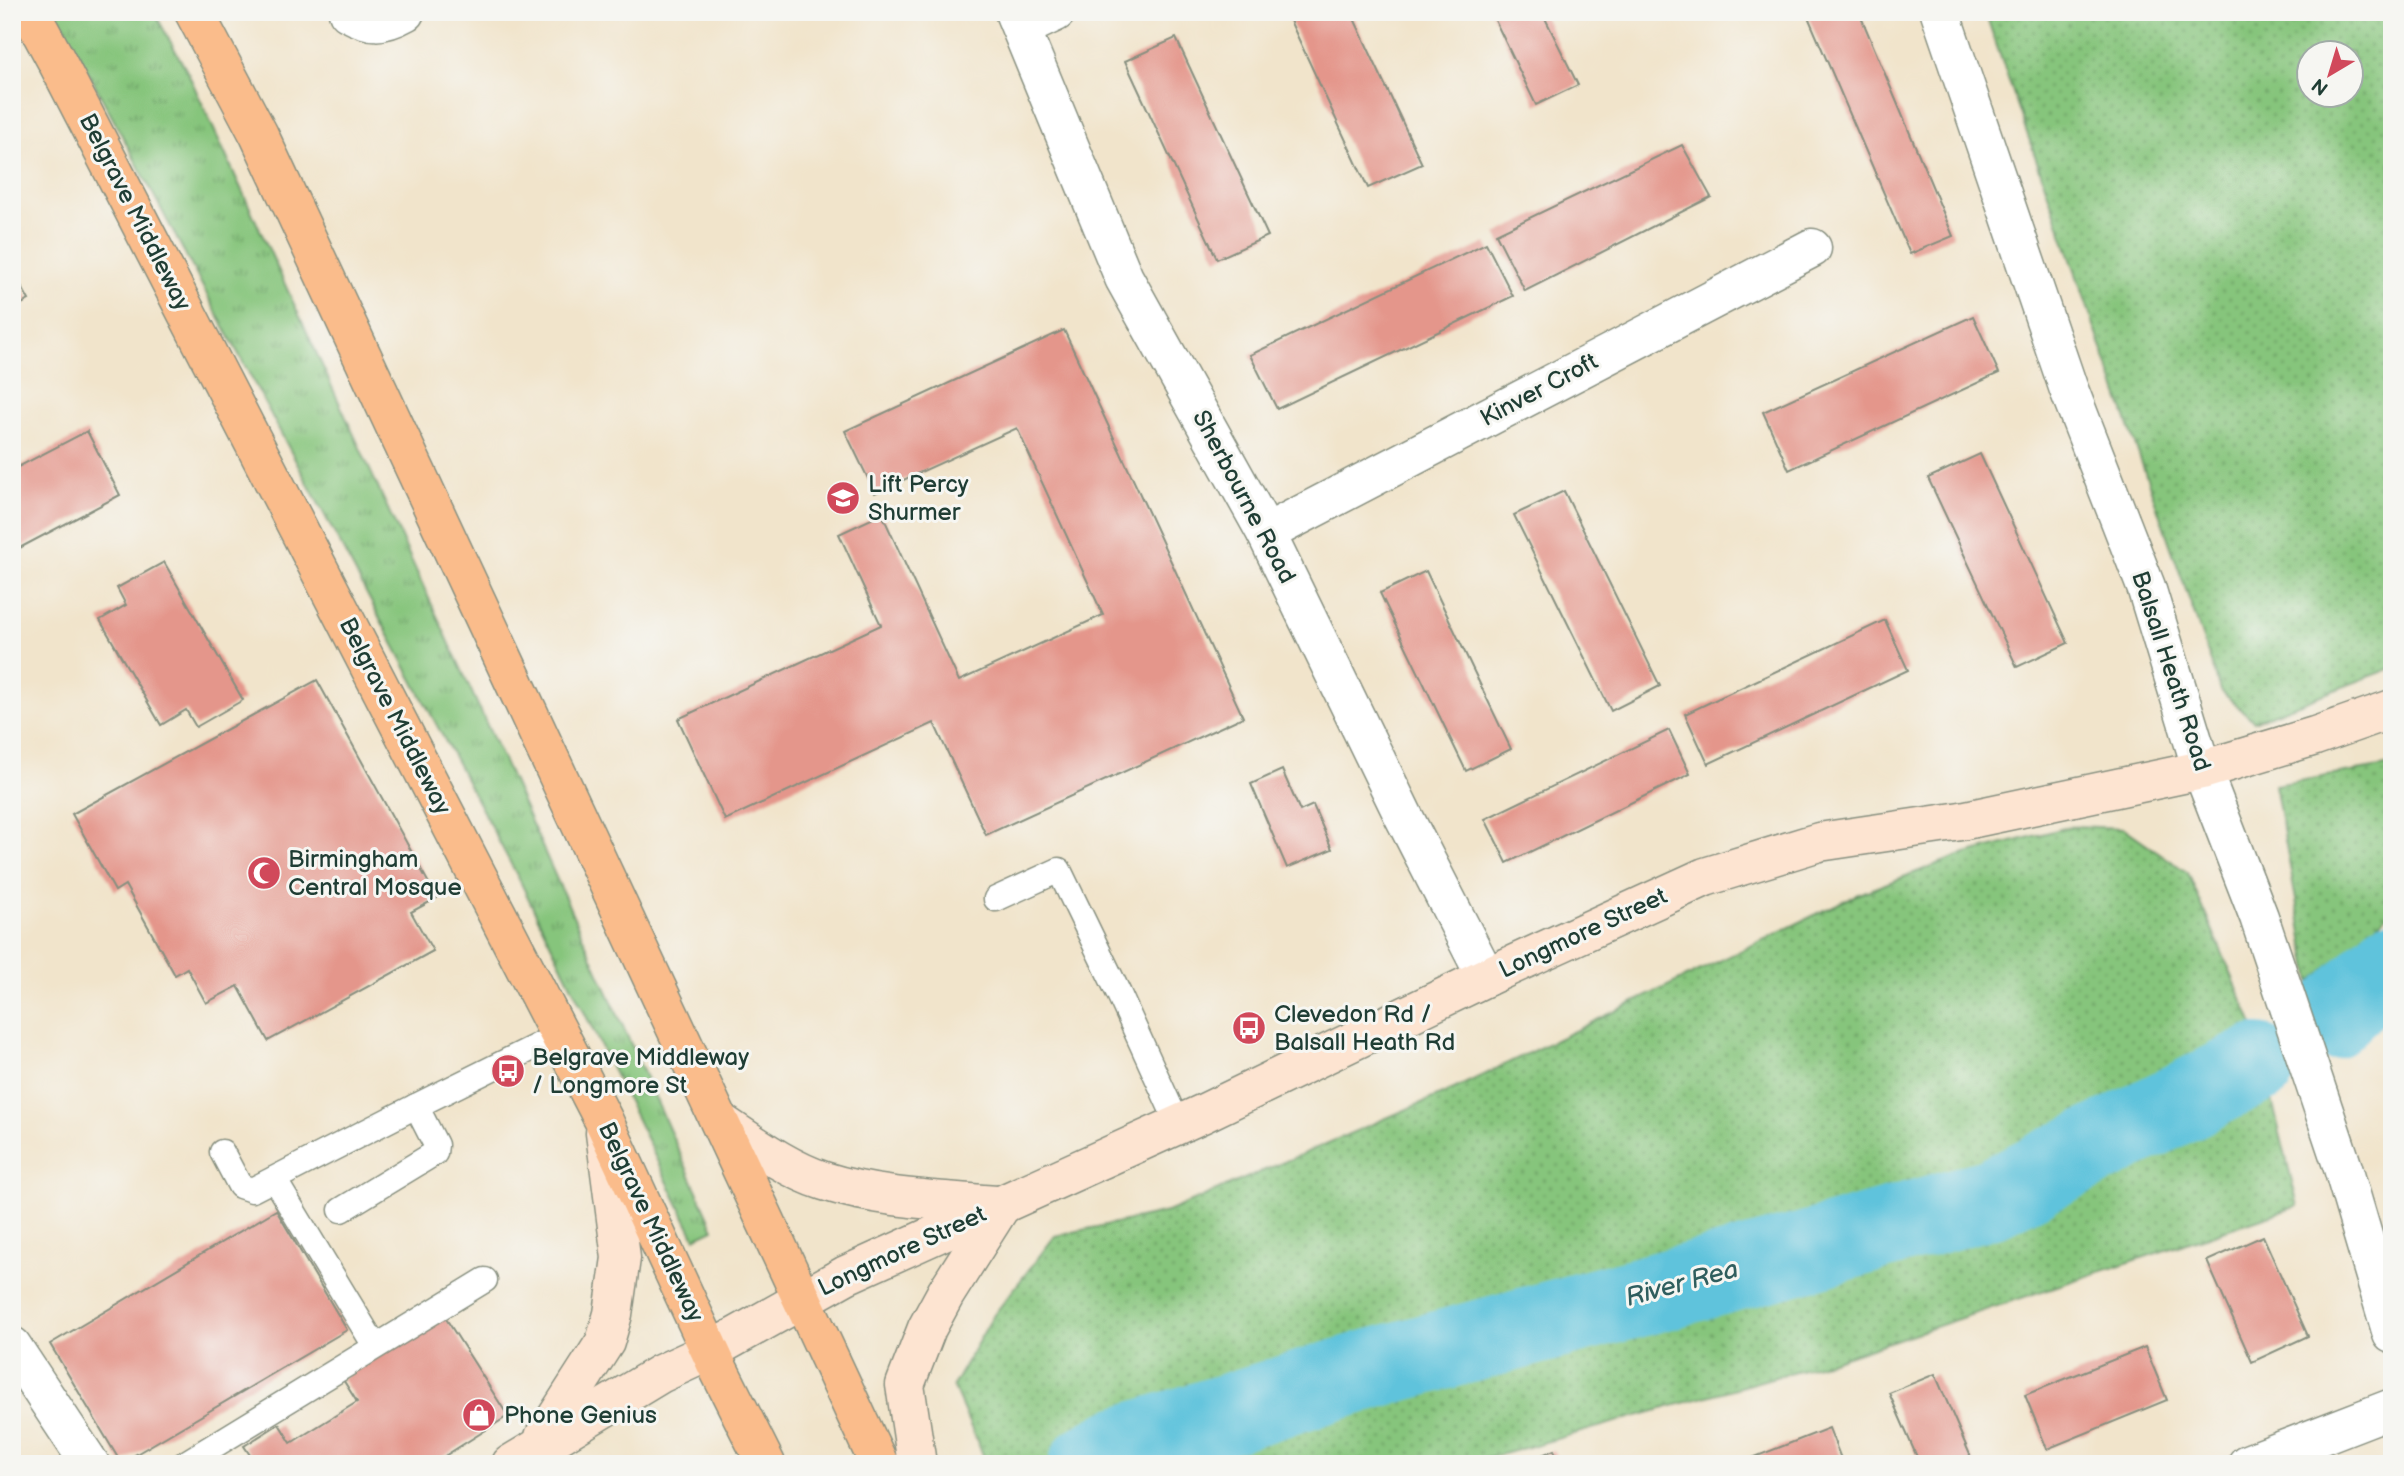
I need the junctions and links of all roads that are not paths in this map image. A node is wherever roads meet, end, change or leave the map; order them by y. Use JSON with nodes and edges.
{"nodes":[{"id":1,"x":30,"y":12,"type":"edge"},
{"id":2,"x":194,"y":12,"type":"edge"},
{"id":3,"x":348,"y":12,"type":"edge"},
{"id":4,"x":405,"y":12,"type":"edge"},
{"id":5,"x":1056,"y":12,"type":"edge"},
{"id":6,"x":1940,"y":12,"type":"edge"},
{"id":7,"x":1018,"y":20,"type":"edge"},
{"id":8,"x":1812,"y":248,"type":"dead end"},
{"id":9,"x":1265,"y":533,"type":"junction"},
{"id":10,"x":2392,"y":709,"type":"edge"},
{"id":11,"x":2202,"y":770,"type":"junction"},
{"id":12,"x":996,"y":899,"type":"dead end"},
{"id":13,"x":1486,"y":977,"type":"junction"},
{"id":14,"x":559,"y":1035,"type":"junction"},
{"id":15,"x":416,"y":1106,"type":"junction"},
{"id":16,"x":603,"y":1119,"type":"junction"},
{"id":17,"x":720,"y":1122,"type":"junction"},
{"id":18,"x":1178,"y":1125,"type":"junction"},
{"id":19,"x":222,"y":1152,"type":"dead end"},
{"id":20,"x":274,"y":1179,"type":"junction"},
{"id":21,"x":1001,"y":1206,"type":"junction"},
{"id":22,"x":341,"y":1210,"type":"dead end"},
{"id":23,"x":485,"y":1280,"type":"dead end"},
{"id":24,"x":803,"y":1298,"type":"junction"},
{"id":25,"x":2392,"y":1334,"type":"edge"},
{"id":26,"x":12,"y":1346,"type":"edge"},
{"id":27,"x":375,"y":1346,"type":"junction"},
{"id":28,"x":710,"y":1351,"type":"junction"},
{"id":29,"x":2392,"y":1408,"type":"edge"},
{"id":30,"x":525,"y":1454,"type":"edge"},
{"id":31,"x":90,"y":1464,"type":"edge"},
{"id":32,"x":184,"y":1464,"type":"edge"},
{"id":33,"x":766,"y":1464,"type":"edge"},
{"id":34,"x":879,"y":1464,"type":"edge"},
{"id":35,"x":916,"y":1464,"type":"edge"},
{"id":36,"x":2247,"y":1464,"type":"edge"}],
"edges":[{"from":1,"to":14,"type":"highway","name":"Belgrave Middleway"},
{"from":2,"to":17,"type":"highway"},
{"from":3,"to":4,"type":"street"},
{"from":5,"to":7,"type":"street"},
{"from":6,"to":11,"type":"street","name":"Balsall Heath Road"},
{"from":7,"to":9,"type":"street","name":"Sherbourne Road"},
{"from":8,"to":9,"type":"street","name":"Kinver Croft"},
{"from":9,"to":13,"type":"street","name":"Sherbourne Road"},
{"from":10,"to":11,"type":"street","name":"Longmore Street"},
{"from":11,"to":13,"type":"street","name":"Longmore Street"},
{"from":11,"to":25,"type":"street","name":"Balsall Heath Road"},
{"from":12,"to":18,"type":"lane"},
{"from":13,"to":18,"type":"street","name":"Longmore Street"},
{"from":14,"to":15,"type":"lane"},
{"from":14,"to":16,"type":"highway","name":"Belgrave Middleway"},
{"from":15,"to":20,"type":"lane"},
{"from":15,"to":22,"type":"lane"},
{"from":16,"to":28,"type":"highway","name":"Belgrave Middleway"},
{"from":16,"to":30,"type":"street"},
{"from":17,"to":21,"type":"street","name":"Longmore Street"},
{"from":17,"to":24,"type":"highway"},
{"from":18,"to":21,"type":"street","name":"Longmore Street"},
{"from":19,"to":20,"type":"lane"},
{"from":20,"to":27,"type":"lane"},
{"from":21,"to":24,"type":"street","name":"Longmore Street"},
{"from":21,"to":35,"type":"street","name":"Longmore Street"},
{"from":23,"to":27,"type":"lane"},
{"from":24,"to":28,"type":"street","name":"Longmore Street"},
{"from":24,"to":34,"type":"highway"},
{"from":26,"to":31,"type":"street"},
{"from":27,"to":32,"type":"lane"},
{"from":28,"to":30,"type":"street","name":"Longmore Street"},
{"from":28,"to":33,"type":"highway","name":"Belgrave Middleway"},
{"from":29,"to":36,"type":"street"}]}
